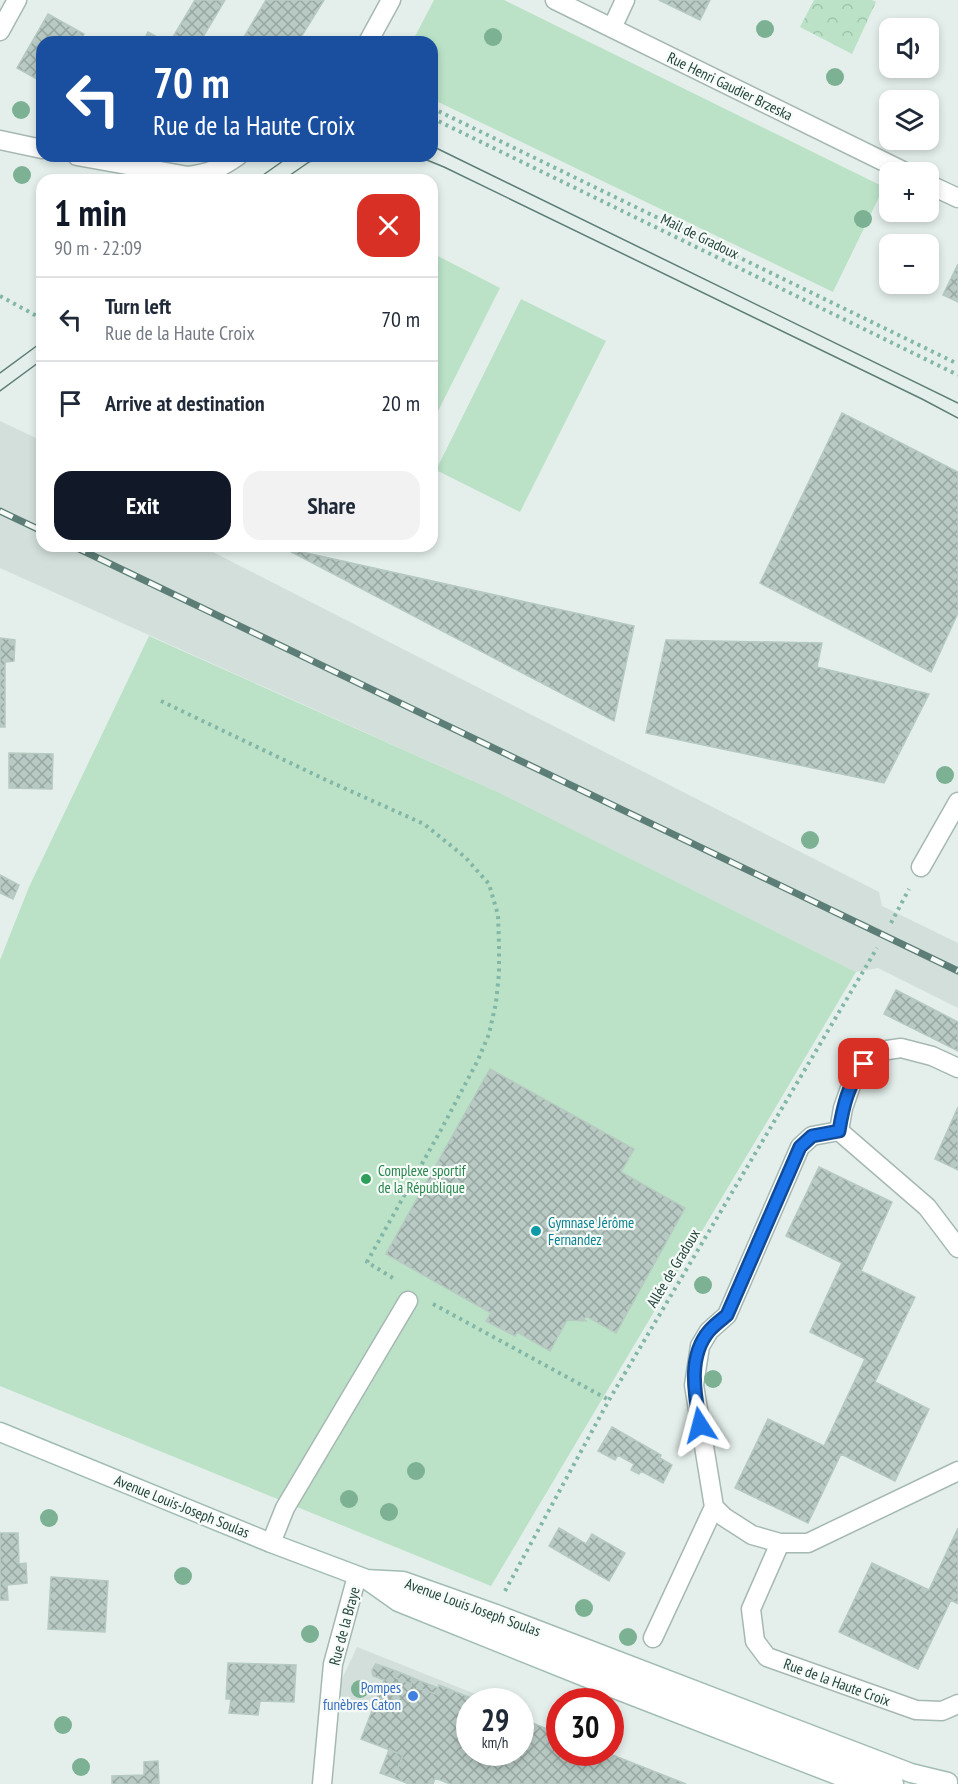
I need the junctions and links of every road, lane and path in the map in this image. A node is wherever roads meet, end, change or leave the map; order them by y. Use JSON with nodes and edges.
{"nodes":[{"id":1,"x":17,"y":0,"type":"edge"},
{"id":2,"x":391,"y":0,"type":"edge"},
{"id":3,"x":555,"y":0,"type":"edge"},
{"id":4,"x":626,"y":0,"type":"edge"},
{"id":5,"x":612,"y":28,"type":"junction"},
{"id":6,"x":0,"y":31,"type":"edge"},
{"id":7,"x":371,"y":36,"type":"edge"},
{"id":8,"x":438,"y":111,"type":"edge"},
{"id":9,"x":438,"y":121,"type":"edge"},
{"id":10,"x":0,"y":140,"type":"edge"},
{"id":11,"x":36,"y":148,"type":"edge"},
{"id":12,"x":110,"y":162,"type":"edge"},
{"id":13,"x":229,"y":162,"type":"edge"},
{"id":14,"x":885,"y":162,"type":"edge"},
{"id":15,"x":177,"y":174,"type":"edge"},
{"id":16,"x":204,"y":174,"type":"edge"},
{"id":17,"x":939,"y":189,"type":"edge"},
{"id":18,"x":958,"y":198,"type":"edge"},
{"id":19,"x":0,"y":296,"type":"edge"},
{"id":20,"x":36,"y":316,"type":"edge"},
{"id":21,"x":958,"y":364,"type":"edge"},
{"id":22,"x":958,"y":375,"type":"edge"},
{"id":23,"x":161,"y":701,"type":"dead end"},
{"id":24,"x":958,"y":802,"type":"edge"},
{"id":25,"x":921,"y":867,"type":"joint"},
{"id":26,"x":891,"y":923,"type":"dead end"},
{"id":27,"x":877,"y":948,"type":"dead end"},
{"id":28,"x":958,"y":1068,"type":"edge"},
{"id":29,"x":839,"y":1131,"type":"junction"},
{"id":30,"x":958,"y":1248,"type":"edge"},
{"id":31,"x":367,"y":1262,"type":"dead end"},
{"id":32,"x":408,"y":1302,"type":"dead end"},
{"id":33,"x":432,"y":1303,"type":"dead end"},
{"id":34,"x":609,"y":1400,"type":"junction"},
{"id":35,"x":0,"y":1432,"type":"edge"},
{"id":36,"x":958,"y":1471,"type":"edge"},
{"id":37,"x":714,"y":1506,"type":"junction"},
{"id":38,"x":272,"y":1543,"type":"junction"},
{"id":39,"x":780,"y":1543,"type":"junction"},
{"id":40,"x":361,"y":1577,"type":"junction"},
{"id":41,"x":502,"y":1597,"type":"dead end"},
{"id":42,"x":652,"y":1638,"type":"dead end"},
{"id":43,"x":958,"y":1704,"type":"edge"},
{"id":44,"x":951,"y":1781,"type":"edge"},
{"id":45,"x":322,"y":1784,"type":"edge"},
{"id":46,"x":860,"y":1784,"type":"edge"},
{"id":47,"x":894,"y":1784,"type":"edge"}],
"edges":[{"from":1,"to":6,"type":"street"},
{"from":2,"to":7,"type":"street"},
{"from":3,"to":5,"type":"street","name":"Rue Henri Gaudier Brzeska"},
{"from":4,"to":5,"type":"street"},
{"from":5,"to":14,"type":"street","name":"Rue Henri Gaudier Brzeska"},
{"from":8,"to":21,"type":"path","name":"Mail de Gradoux"},
{"from":9,"to":22,"type":"path","name":"Mail de Gradoux"},
{"from":10,"to":11,"type":"street"},
{"from":12,"to":15,"type":"street"},
{"from":13,"to":16,"type":"street"},
{"from":17,"to":18,"type":"street"},
{"from":19,"to":20,"type":"path"},
{"from":23,"to":31,"type":"path"},
{"from":24,"to":25,"type":"street"},
{"from":25,"to":26,"type":"path"},
{"from":27,"to":34,"type":"path","name":"Allée de Gradoux"},
{"from":28,"to":29,"type":"street"},
{"from":29,"to":30,"type":"street"},
{"from":29,"to":37,"type":"street"},
{"from":32,"to":38,"type":"street"},
{"from":33,"to":34,"type":"path"},
{"from":34,"to":41,"type":"path","name":"Allée de Gradoux"},
{"from":35,"to":38,"type":"street","name":"Avenue Louis-Joseph Soulas"},
{"from":36,"to":39,"type":"street"},
{"from":37,"to":39,"type":"street"},
{"from":37,"to":42,"type":"street"},
{"from":38,"to":40,"type":"street","name":"Avenue Louis-Joseph Soulas"},
{"from":39,"to":43,"type":"street","name":"Rue de la Haute Croix"},
{"from":40,"to":44,"type":"street","name":"Avenue Louis Joseph Soulas"},
{"from":40,"to":45,"type":"street","name":"Rue de la Braye"},
{"from":40,"to":46,"type":"street","name":"Avenue Louis Joseph Soulas"},
{"from":40,"to":47,"type":"street"}]}
